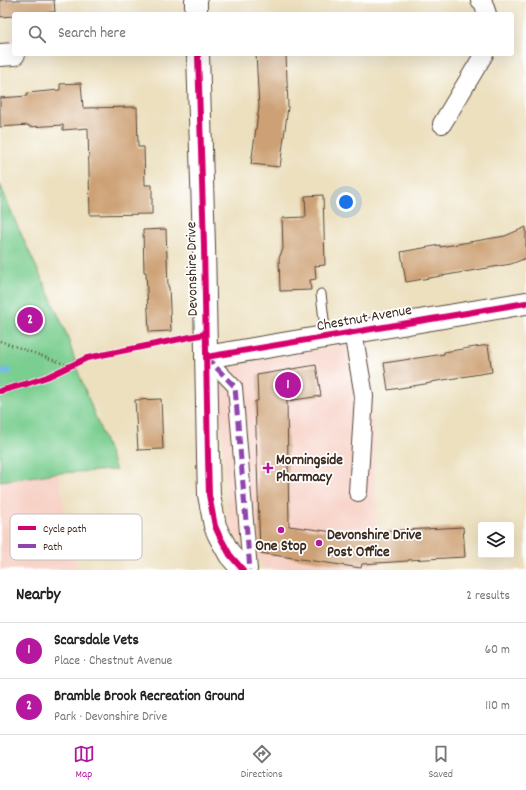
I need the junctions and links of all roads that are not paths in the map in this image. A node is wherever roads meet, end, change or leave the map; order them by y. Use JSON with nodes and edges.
{"nodes":[{"id":1,"x":196,"y":0,"type":"edge"},
{"id":2,"x":480,"y":0,"type":"edge"},
{"id":3,"x":196,"y":12,"type":"edge"},
{"id":4,"x":486,"y":12,"type":"edge"},
{"id":5,"x":12,"y":54,"type":"edge"},
{"id":6,"x":0,"y":55,"type":"edge"},
{"id":7,"x":198,"y":56,"type":"edge"},
{"id":8,"x":483,"y":56,"type":"edge"},
{"id":9,"x":442,"y":124,"type":"dead end"},
{"id":10,"x":321,"y":294,"type":"dead end"},
{"id":11,"x":526,"y":303,"type":"edge"},
{"id":12,"x":353,"y":332,"type":"junction"},
{"id":13,"x":326,"y":337,"type":"junction"},
{"id":14,"x":206,"y":357,"type":"junction"},
{"id":15,"x":358,"y":492,"type":"dead end"},
{"id":16,"x":243,"y":570,"type":"edge"},
{"id":17,"x":250,"y":570,"type":"edge"}],
"edges":[{"from":1,"to":3,"type":"street"},
{"from":2,"to":4,"type":"street"},
{"from":5,"to":6,"type":"street"},
{"from":7,"to":14,"type":"street","name":"Devonshire Drive"},
{"from":8,"to":9,"type":"street"},
{"from":10,"to":13,"type":"lane"},
{"from":11,"to":12,"type":"street","name":"Chestnut Avenue"},
{"from":12,"to":13,"type":"street","name":"Chestnut Avenue"},
{"from":12,"to":15,"type":"street"},
{"from":13,"to":14,"type":"street","name":"Chestnut Avenue"},
{"from":14,"to":16,"type":"street","name":"Devonshire Drive"},
{"from":14,"to":17,"type":"street"}]}
